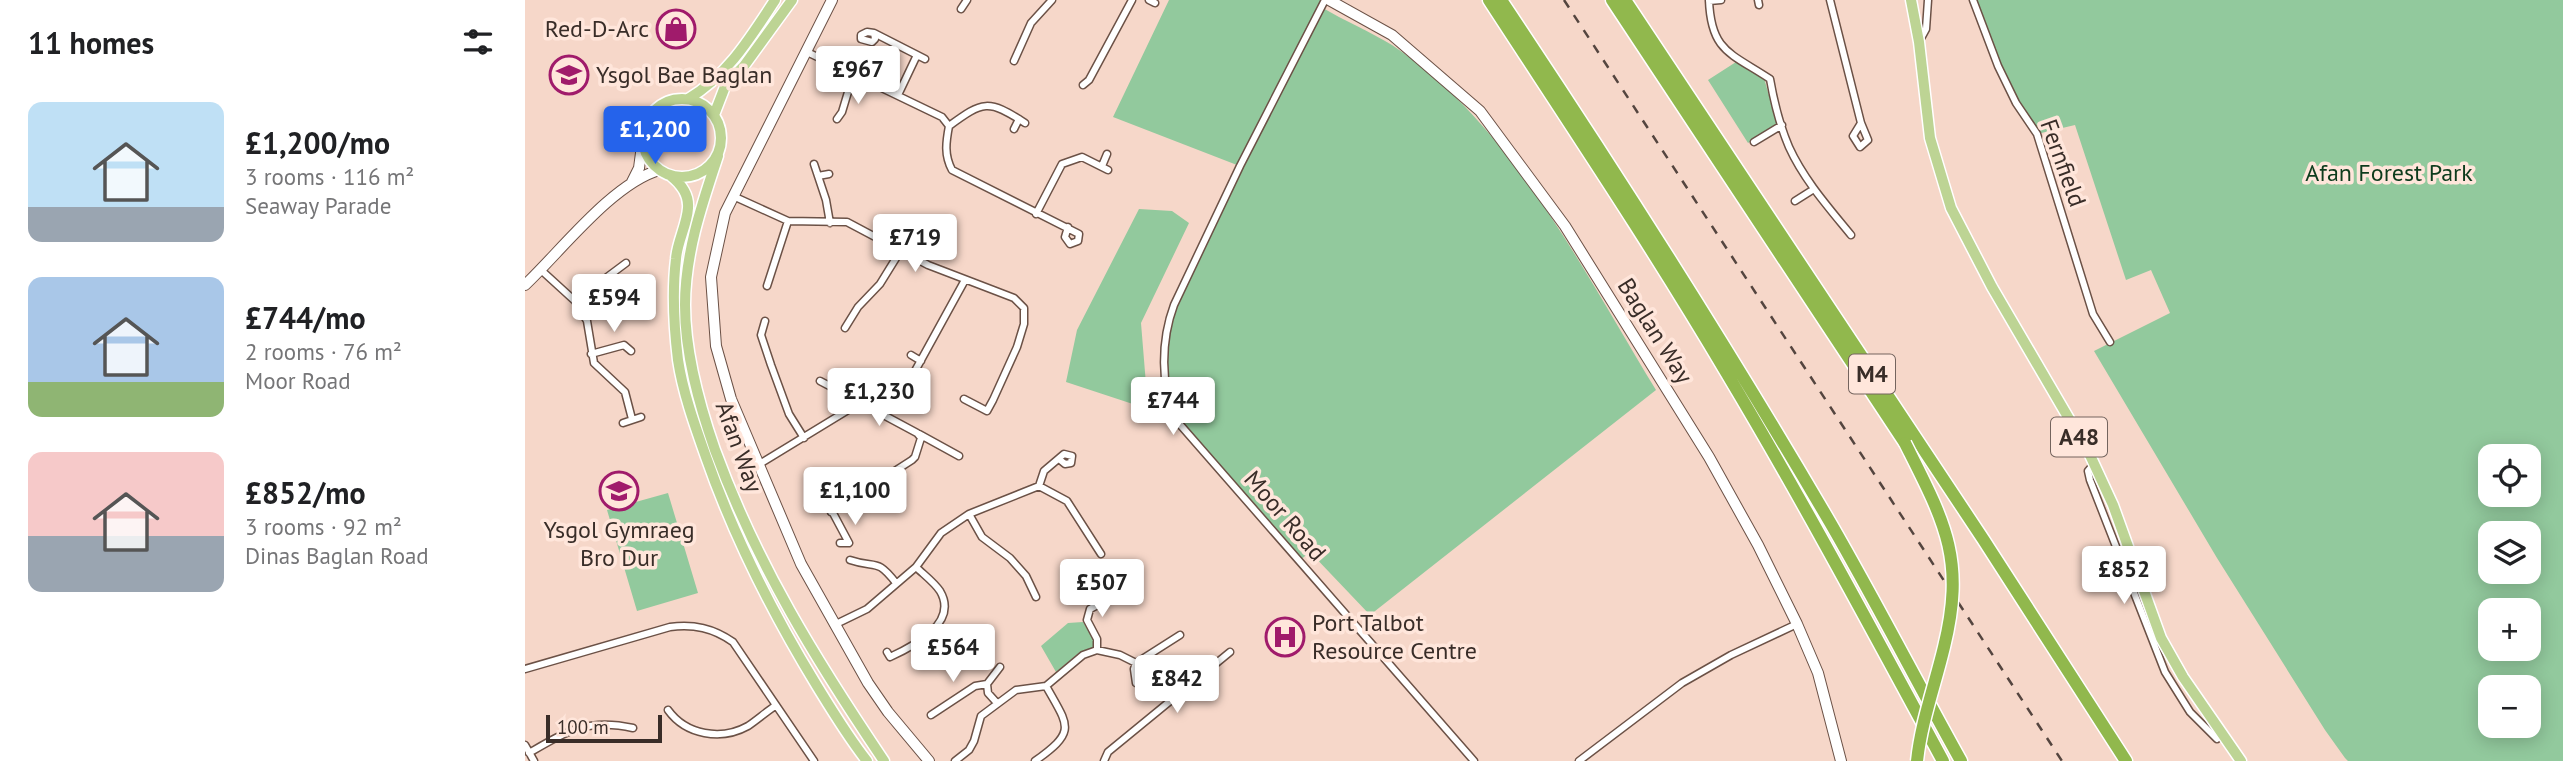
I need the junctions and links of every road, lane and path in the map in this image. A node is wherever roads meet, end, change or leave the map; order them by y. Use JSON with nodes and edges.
{"nodes":[{"id":1,"x":775,"y":0,"type":"edge"},
{"id":2,"x":792,"y":0,"type":"edge"},
{"id":3,"x":832,"y":0,"type":"edge"},
{"id":4,"x":967,"y":0,"type":"edge"},
{"id":5,"x":1052,"y":0,"type":"edge"},
{"id":6,"x":1132,"y":0,"type":"edge"},
{"id":7,"x":1327,"y":0,"type":"edge"},
{"id":8,"x":1489,"y":0,"type":"edge"},
{"id":9,"x":1501,"y":0,"type":"edge"},
{"id":10,"x":1612,"y":0,"type":"edge"},
{"id":11,"x":1625,"y":0,"type":"edge"},
{"id":12,"x":1721,"y":0,"type":"edge"},
{"id":13,"x":1830,"y":0,"type":"edge"},
{"id":14,"x":1911,"y":0,"type":"edge"},
{"id":15,"x":1928,"y":0,"type":"edge"},
{"id":16,"x":1973,"y":0,"type":"edge"},
{"id":17,"x":1709,"y":1,"type":"edge"},
{"id":18,"x":961,"y":9,"type":"dead end"},
{"id":19,"x":874,"y":33,"type":"dead end"},
{"id":20,"x":1919,"y":42,"type":"junction"},
{"id":21,"x":807,"y":52,"type":"junction"},
{"id":22,"x":917,"y":55,"type":"junction"},
{"id":23,"x":925,"y":58,"type":"dead end"},
{"id":24,"x":1014,"y":61,"type":"dead end"},
{"id":25,"x":858,"y":78,"type":"junction"},
{"id":26,"x":1083,"y":85,"type":"dead end"},
{"id":27,"x":898,"y":95,"type":"junction"},
{"id":28,"x":688,"y":99,"type":"junction"},
{"id":29,"x":714,"y":115,"type":"junction"},
{"id":30,"x":837,"y":119,"type":"dead end"},
{"id":31,"x":1861,"y":123,"type":"dead end"},
{"id":32,"x":1782,"y":125,"type":"junction"},
{"id":33,"x":949,"y":126,"type":"junction"},
{"id":34,"x":1014,"y":129,"type":"dead end"},
{"id":35,"x":643,"y":138,"type":"junction"},
{"id":36,"x":1754,"y":142,"type":"dead end"},
{"id":37,"x":1107,"y":154,"type":"dead end"},
{"id":38,"x":718,"y":156,"type":"junction"},
{"id":39,"x":814,"y":164,"type":"dead end"},
{"id":40,"x":659,"y":170,"type":"junction"},
{"id":41,"x":829,"y":174,"type":"dead end"},
{"id":42,"x":671,"y":176,"type":"junction"},
{"id":43,"x":818,"y":176,"type":"junction"},
{"id":44,"x":631,"y":183,"type":"junction"},
{"id":45,"x":1814,"y":189,"type":"junction"},
{"id":46,"x":733,"y":196,"type":"junction"},
{"id":47,"x":1795,"y":201,"type":"dead end"},
{"id":48,"x":1036,"y":214,"type":"junction"},
{"id":49,"x":788,"y":221,"type":"junction"},
{"id":50,"x":830,"y":223,"type":"junction"},
{"id":51,"x":1069,"y":227,"type":"dead end"},
{"id":52,"x":1851,"y":235,"type":"dead end"},
{"id":53,"x":901,"y":250,"type":"junction"},
{"id":54,"x":626,"y":263,"type":"dead end"},
{"id":55,"x":541,"y":270,"type":"junction"},
{"id":56,"x":965,"y":280,"type":"junction"},
{"id":57,"x":525,"y":285,"type":"edge"},
{"id":58,"x":767,"y":286,"type":"dead end"},
{"id":59,"x":575,"y":301,"type":"junction"},
{"id":60,"x":765,"y":321,"type":"dead end"},
{"id":61,"x":845,"y":328,"type":"dead end"},
{"id":62,"x":2110,"y":342,"type":"dead end"},
{"id":63,"x":631,"y":351,"type":"dead end"},
{"id":64,"x":591,"y":354,"type":"junction"},
{"id":65,"x":911,"y":355,"type":"dead end"},
{"id":66,"x":921,"y":361,"type":"junction"},
{"id":67,"x":915,"y":371,"type":"dead end"},
{"id":68,"x":820,"y":381,"type":"dead end"},
{"id":69,"x":997,"y":391,"type":"junction"},
{"id":70,"x":1006,"y":396,"type":"dead end"},
{"id":71,"x":964,"y":400,"type":"dead end"},
{"id":72,"x":863,"y":404,"type":"junction"},
{"id":73,"x":641,"y":417,"type":"dead end"},
{"id":74,"x":632,"y":419,"type":"junction"},
{"id":75,"x":624,"y":422,"type":"dead end"},
{"id":76,"x":918,"y":433,"type":"junction"},
{"id":77,"x":804,"y":438,"type":"junction"},
{"id":78,"x":959,"y":456,"type":"dead end"},
{"id":79,"x":1059,"y":459,"type":"dead end"},
{"id":80,"x":2094,"y":464,"type":"junction"},
{"id":81,"x":758,"y":465,"type":"junction"},
{"id":82,"x":821,"y":479,"type":"dead end"},
{"id":83,"x":1039,"y":486,"type":"junction"},
{"id":84,"x":831,"y":512,"type":"junction"},
{"id":85,"x":969,"y":514,"type":"junction"},
{"id":86,"x":840,"y":543,"type":"dead end"},
{"id":87,"x":1101,"y":554,"type":"dead end"},
{"id":88,"x":850,"y":560,"type":"dead end"},
{"id":89,"x":916,"y":567,"type":"junction"},
{"id":90,"x":897,"y":583,"type":"junction"},
{"id":91,"x":1124,"y":591,"type":"dead end"},
{"id":92,"x":1036,"y":597,"type":"dead end"},
{"id":93,"x":1797,"y":624,"type":"junction"},
{"id":94,"x":834,"y":625,"type":"junction"},
{"id":95,"x":1179,"y":635,"type":"dead end"},
{"id":96,"x":1097,"y":650,"type":"junction"},
{"id":97,"x":887,"y":652,"type":"dead end"},
{"id":98,"x":1230,"y":652,"type":"dead end"},
{"id":99,"x":1136,"y":663,"type":"junction"},
{"id":100,"x":1000,"y":667,"type":"dead end"},
{"id":101,"x":525,"y":669,"type":"edge"},
{"id":102,"x":1136,"y":683,"type":"dead end"},
{"id":103,"x":987,"y":684,"type":"junction"},
{"id":104,"x":1046,"y":686,"type":"junction"},
{"id":105,"x":997,"y":703,"type":"junction"},
{"id":106,"x":775,"y":706,"type":"junction"},
{"id":107,"x":668,"y":710,"type":"dead end"},
{"id":108,"x":931,"y":715,"type":"dead end"},
{"id":109,"x":633,"y":728,"type":"dead end"},
{"id":110,"x":2217,"y":738,"type":"dead end"},
{"id":111,"x":525,"y":745,"type":"edge"},
{"id":112,"x":529,"y":753,"type":"junction"},
{"id":113,"x":534,"y":761,"type":"edge"},
{"id":114,"x":814,"y":761,"type":"edge"},
{"id":115,"x":867,"y":761,"type":"edge"},
{"id":116,"x":884,"y":761,"type":"edge"},
{"id":117,"x":929,"y":761,"type":"edge"},
{"id":118,"x":955,"y":761,"type":"edge"},
{"id":119,"x":1035,"y":761,"type":"edge"},
{"id":120,"x":1104,"y":761,"type":"edge"},
{"id":121,"x":1474,"y":761,"type":"edge"},
{"id":122,"x":1579,"y":761,"type":"edge"},
{"id":123,"x":1841,"y":761,"type":"edge"},
{"id":124,"x":1917,"y":761,"type":"edge"},
{"id":125,"x":1943,"y":761,"type":"edge"},
{"id":126,"x":1961,"y":761,"type":"edge"},
{"id":127,"x":2126,"y":761,"type":"edge"},
{"id":128,"x":2241,"y":761,"type":"edge"}],
"edges":[{"from":1,"to":28,"type":"main road"},
{"from":2,"to":29,"type":"main road"},
{"from":3,"to":21,"type":"street"},
{"from":4,"to":18,"type":"street"},
{"from":5,"to":24,"type":"street"},
{"from":6,"to":26,"type":"street"},
{"from":7,"to":93,"type":"street","name":"Baglan Way"},
{"from":7,"to":121,"type":"street","name":"Moor Road"},
{"from":8,"to":125,"type":"highway"},
{"from":9,"to":126,"type":"highway"},
{"from":10,"to":124,"type":"highway","number":"M4","bridge":true},
{"from":11,"to":127,"type":"highway","number":"M4"},
{"from":12,"to":17,"type":"street"},
{"from":13,"to":31,"type":"street"},
{"from":14,"to":20,"type":"main road","number":"A48"},
{"from":15,"to":20,"type":"street"},
{"from":16,"to":62,"type":"street","name":"Fernfield"},
{"from":17,"to":32,"type":"street"},
{"from":19,"to":22,"type":"street"},
{"from":20,"to":80,"type":"main road","number":"A48"},
{"from":21,"to":25,"type":"street"},
{"from":21,"to":46,"type":"street"},
{"from":22,"to":23,"type":"street"},
{"from":22,"to":27,"type":"street"},
{"from":25,"to":27,"type":"street"},
{"from":25,"to":30,"type":"street"},
{"from":27,"to":33,"type":"street"},
{"from":28,"to":29,"type":"main road"},
{"from":28,"to":35,"type":"main road"},
{"from":29,"to":38,"type":"main road"},
{"from":32,"to":36,"type":"street"},
{"from":32,"to":45,"type":"street"},
{"from":33,"to":34,"type":"street"},
{"from":33,"to":48,"type":"street"},
{"from":35,"to":40,"type":"main road"},
{"from":35,"to":44,"type":"street"},
{"from":37,"to":48,"type":"street"},
{"from":38,"to":42,"type":"main road"},
{"from":38,"to":116,"type":"main road","name":"Afan Way"},
{"from":39,"to":43,"type":"street"},
{"from":40,"to":42,"type":"main road"},
{"from":40,"to":44,"type":"street"},
{"from":41,"to":43,"type":"street"},
{"from":42,"to":115,"type":"main road","name":"Afan Way"},
{"from":43,"to":50,"type":"street"},
{"from":44,"to":55,"type":"street"},
{"from":45,"to":47,"type":"street"},
{"from":45,"to":52,"type":"street"},
{"from":46,"to":49,"type":"street"},
{"from":46,"to":81,"type":"street"},
{"from":48,"to":51,"type":"street"},
{"from":49,"to":50,"type":"street"},
{"from":49,"to":58,"type":"street"},
{"from":50,"to":53,"type":"street"},
{"from":53,"to":56,"type":"street"},
{"from":53,"to":61,"type":"street"},
{"from":54,"to":59,"type":"street"},
{"from":55,"to":57,"type":"street"},
{"from":55,"to":59,"type":"street"},
{"from":56,"to":66,"type":"street"},
{"from":56,"to":69,"type":"street"},
{"from":59,"to":64,"type":"street"},
{"from":60,"to":77,"type":"street"},
{"from":63,"to":64,"type":"street"},
{"from":64,"to":74,"type":"street"},
{"from":65,"to":66,"type":"street"},
{"from":66,"to":67,"type":"street"},
{"from":68,"to":72,"type":"street"},
{"from":69,"to":70,"type":"street"},
{"from":69,"to":71,"type":"street"},
{"from":72,"to":76,"type":"street"},
{"from":72,"to":77,"type":"street"},
{"from":73,"to":74,"type":"street"},
{"from":74,"to":75,"type":"street"},
{"from":76,"to":78,"type":"street"},
{"from":76,"to":84,"type":"street"},
{"from":77,"to":81,"type":"street"},
{"from":79,"to":83,"type":"street"},
{"from":80,"to":110,"type":"street"},
{"from":80,"to":128,"type":"main road","number":"A48"},
{"from":81,"to":94,"type":"street"},
{"from":82,"to":84,"type":"street"},
{"from":83,"to":85,"type":"street"},
{"from":83,"to":87,"type":"street"},
{"from":84,"to":86,"type":"street"},
{"from":85,"to":89,"type":"street"},
{"from":85,"to":92,"type":"street"},
{"from":88,"to":90,"type":"street"},
{"from":89,"to":90,"type":"street"},
{"from":89,"to":97,"type":"street"},
{"from":90,"to":94,"type":"street"},
{"from":91,"to":96,"type":"street"},
{"from":93,"to":122,"type":"street"},
{"from":93,"to":123,"type":"street","name":"Baglan Way"},
{"from":94,"to":117,"type":"street"},
{"from":95,"to":99,"type":"street"},
{"from":96,"to":99,"type":"street"},
{"from":96,"to":104,"type":"street"},
{"from":98,"to":120,"type":"street"},
{"from":99,"to":102,"type":"street"},
{"from":100,"to":103,"type":"street"},
{"from":101,"to":106,"type":"street"},
{"from":103,"to":105,"type":"street"},
{"from":103,"to":108,"type":"street"},
{"from":104,"to":105,"type":"street"},
{"from":104,"to":119,"type":"street"},
{"from":105,"to":118,"type":"street"},
{"from":106,"to":107,"type":"street"},
{"from":106,"to":114,"type":"street"},
{"from":109,"to":112,"type":"street"},
{"from":111,"to":112,"type":"street"},
{"from":112,"to":113,"type":"street"}]}
